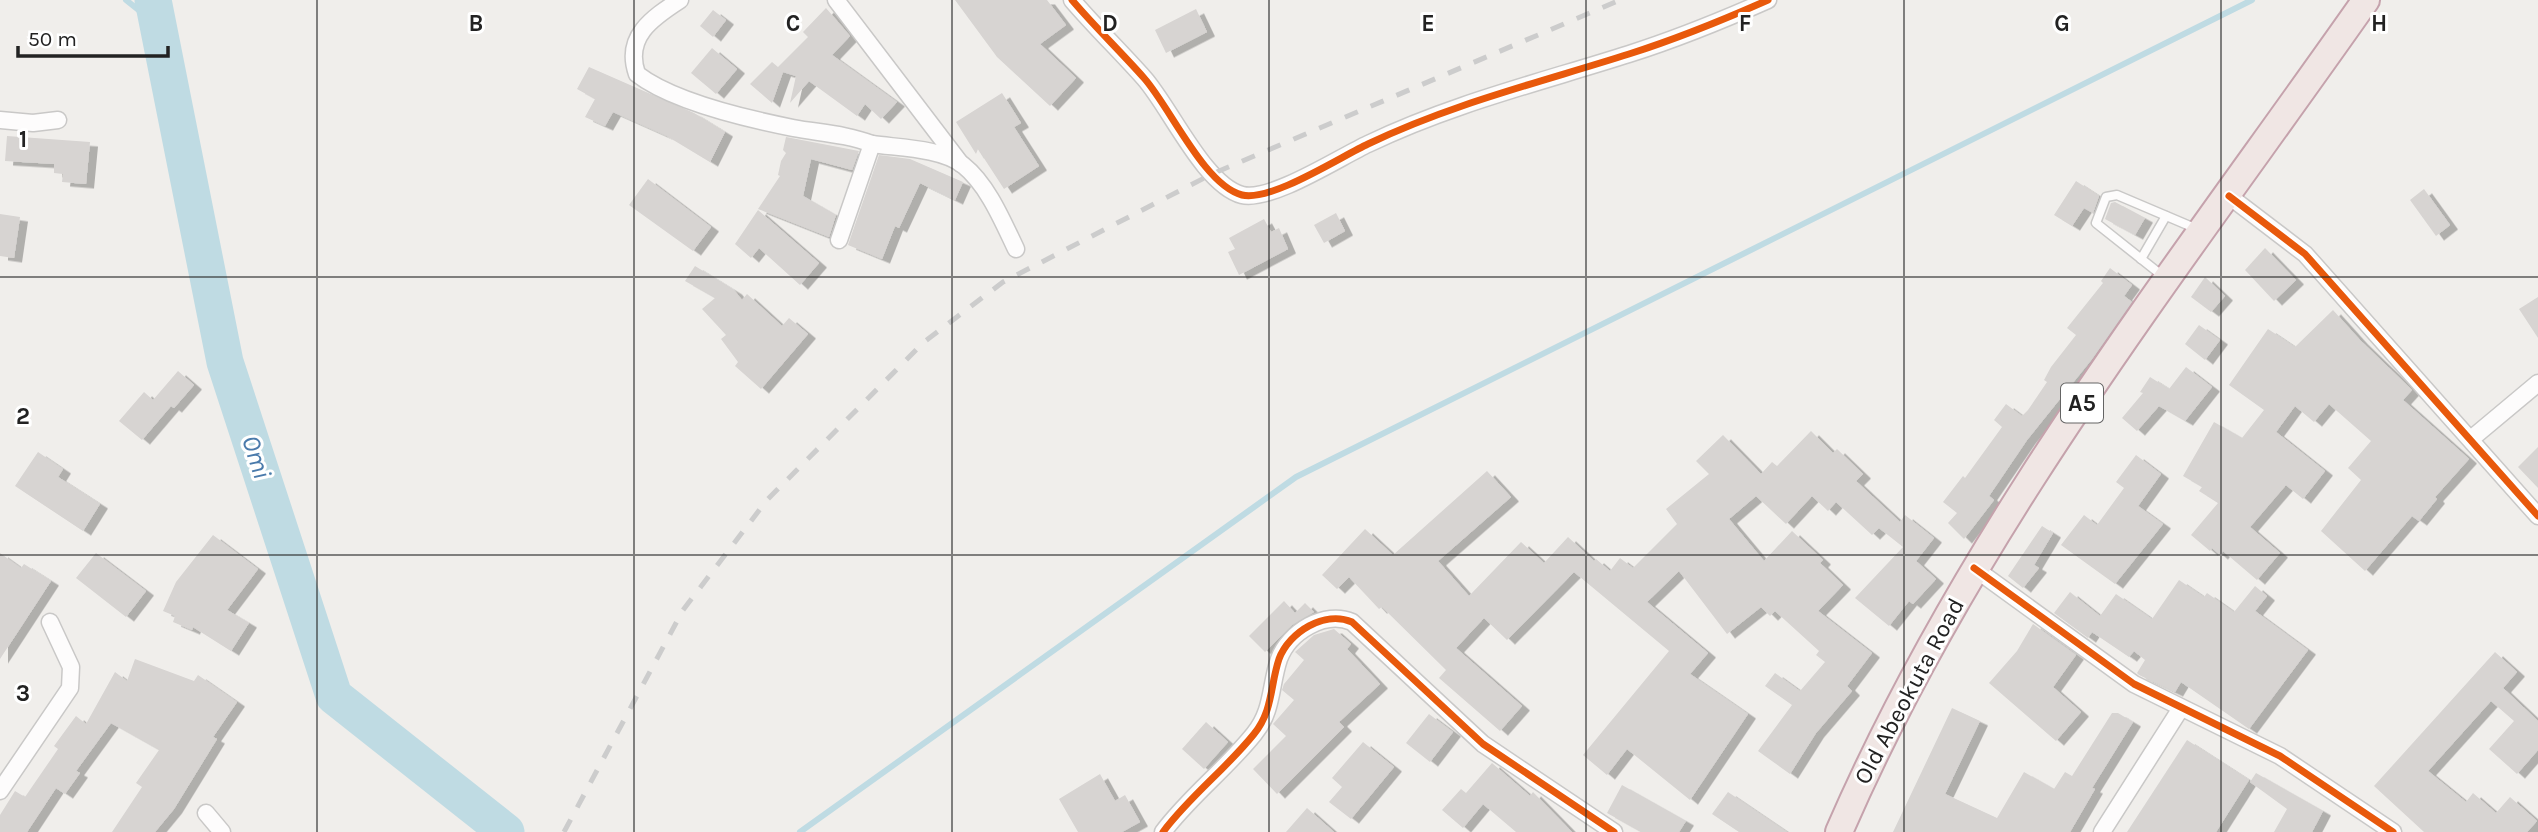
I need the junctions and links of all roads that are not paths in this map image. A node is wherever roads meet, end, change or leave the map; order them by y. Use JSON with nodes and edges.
{"nodes":[{"id":1,"x":680,"y":0,"type":"edge"},
{"id":2,"x":836,"y":0,"type":"edge"},
{"id":3,"x":1072,"y":0,"type":"edge"},
{"id":4,"x":1768,"y":0,"type":"edge"},
{"id":5,"x":2366,"y":0,"type":"edge"},
{"id":6,"x":0,"y":120,"type":"edge"},
{"id":7,"x":58,"y":121,"type":"dead end"},
{"id":8,"x":872,"y":144,"type":"junction"},
{"id":9,"x":961,"y":164,"type":"junction"},
{"id":10,"x":2229,"y":196,"type":"junction"},
{"id":11,"x":2166,"y":216,"type":"junction"},
{"id":12,"x":2203,"y":232,"type":"junction"},
{"id":13,"x":839,"y":240,"type":"dead end"},
{"id":14,"x":1016,"y":249,"type":"dead end"},
{"id":15,"x":2141,"y":259,"type":"junction"},
{"id":16,"x":2169,"y":280,"type":"junction"},
{"id":17,"x":2538,"y":383,"type":"edge"},
{"id":18,"x":2471,"y":439,"type":"junction"},
{"id":19,"x":2538,"y":516,"type":"edge"},
{"id":20,"x":1974,"y":568,"type":"junction"},
{"id":21,"x":50,"y":622,"type":"dead end"},
{"id":22,"x":2181,"y":708,"type":"junction"},
{"id":23,"x":0,"y":792,"type":"edge"},
{"id":24,"x":206,"y":813,"type":"dead end"},
{"id":25,"x":222,"y":832,"type":"edge"},
{"id":26,"x":1163,"y":832,"type":"edge"},
{"id":27,"x":1614,"y":832,"type":"edge"},
{"id":28,"x":1839,"y":832,"type":"edge"},
{"id":29,"x":2102,"y":832,"type":"edge"},
{"id":30,"x":2393,"y":832,"type":"edge"}],
"edges":[{"from":1,"to":8,"type":"street"},
{"from":2,"to":9,"type":"street"},
{"from":3,"to":4,"type":"street"},
{"from":5,"to":10,"type":"highway","name":"Old Abeokuta Road","number":"A5"},
{"from":6,"to":7,"type":"street"},
{"from":8,"to":9,"type":"street"},
{"from":8,"to":13,"type":"street"},
{"from":9,"to":14,"type":"street"},
{"from":10,"to":12,"type":"highway","name":"Old Abeokuta Road","number":"A5"},
{"from":10,"to":18,"type":"street"},
{"from":11,"to":12,"type":"lane"},
{"from":11,"to":15,"type":"lane"},
{"from":11,"to":15,"type":"lane"},
{"from":12,"to":16,"type":"highway","name":"Old Abeokuta Road","number":"A5"},
{"from":15,"to":16,"type":"lane"},
{"from":16,"to":20,"type":"highway","name":"Old Abeokuta Road","number":"A5"},
{"from":17,"to":18,"type":"street"},
{"from":18,"to":19,"type":"street"},
{"from":20,"to":22,"type":"street"},
{"from":20,"to":28,"type":"highway","name":"Old Abeokuta Road","number":"A5"},
{"from":21,"to":23,"type":"street"},
{"from":22,"to":29,"type":"street"},
{"from":22,"to":30,"type":"street"},
{"from":24,"to":25,"type":"street"},
{"from":26,"to":27,"type":"street"}]}
